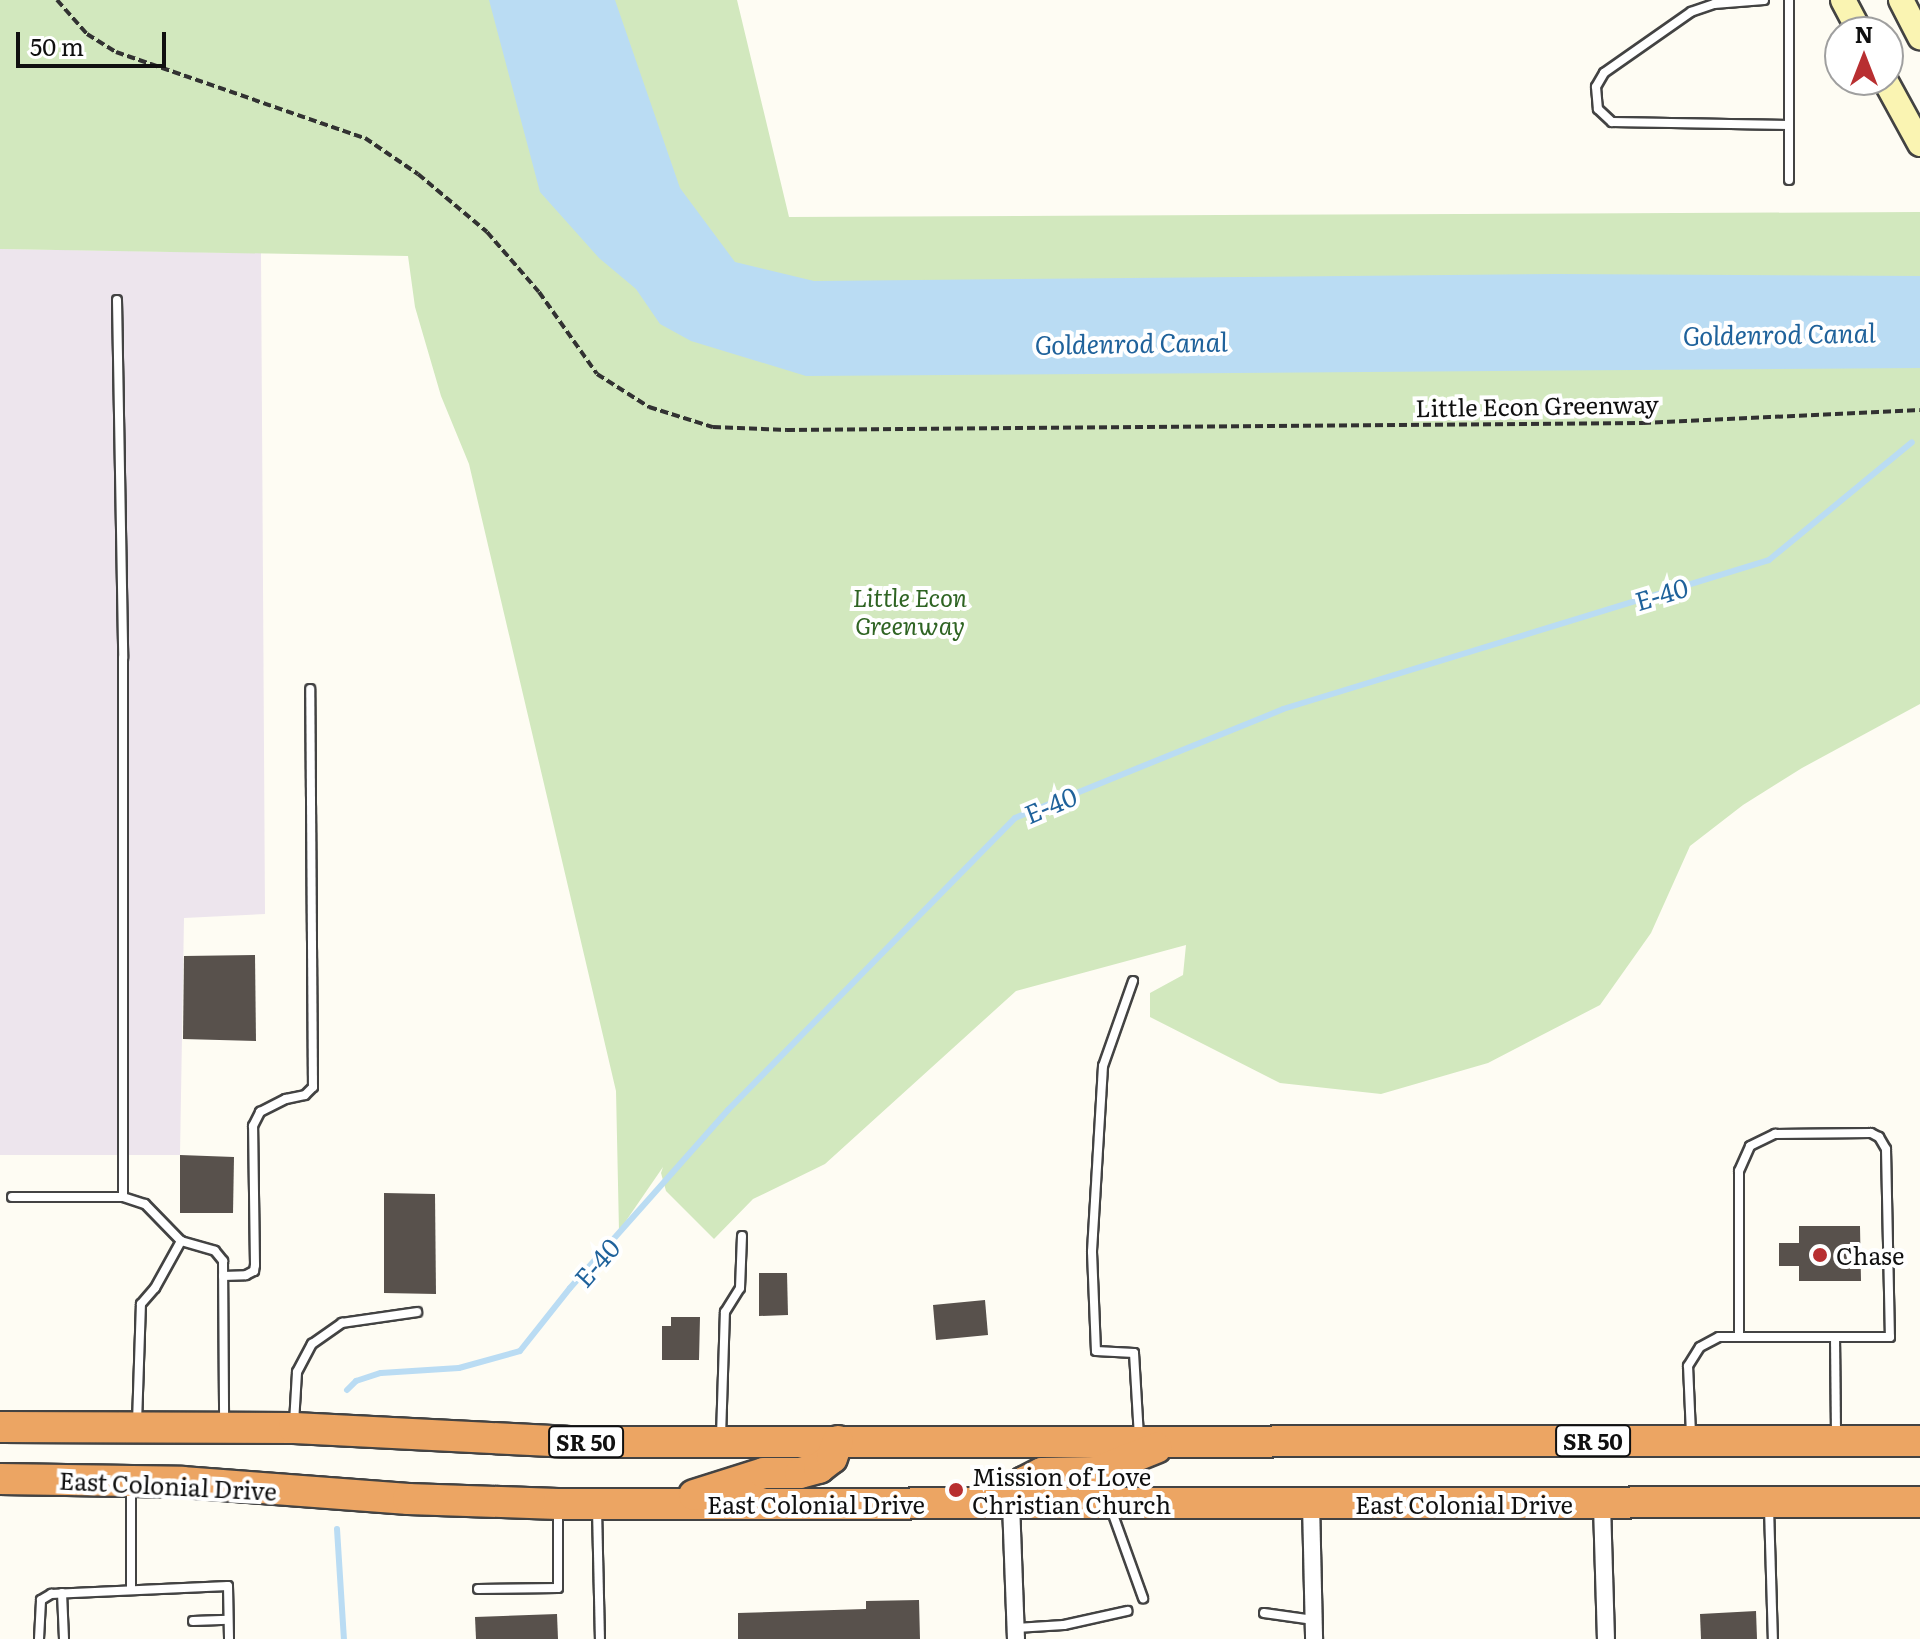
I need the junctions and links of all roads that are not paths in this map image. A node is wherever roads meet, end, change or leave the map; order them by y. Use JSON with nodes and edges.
{"nodes":[{"id":1,"x":1764,"y":0,"type":"edge"},
{"id":2,"x":1789,"y":0,"type":"edge"},
{"id":3,"x":1901,"y":0,"type":"edge"},
{"id":4,"x":1920,"y":37,"type":"edge"},
{"id":5,"x":1894,"y":96,"type":"edge"},
{"id":6,"x":1789,"y":125,"type":"junction"},
{"id":7,"x":1920,"y":144,"type":"edge"},
{"id":8,"x":1789,"y":180,"type":"dead end"},
{"id":9,"x":117,"y":300,"type":"dead end"},
{"id":10,"x":310,"y":689,"type":"dead end"},
{"id":11,"x":1133,"y":981,"type":"dead end"},
{"id":12,"x":12,"y":1197,"type":"dead end"},
{"id":13,"x":123,"y":1197,"type":"junction"},
{"id":14,"x":742,"y":1236,"type":"dead end"},
{"id":15,"x":181,"y":1241,"type":"junction"},
{"id":16,"x":223,"y":1276,"type":"junction"},
{"id":17,"x":417,"y":1312,"type":"dead end"},
{"id":18,"x":1739,"y":1337,"type":"junction"},
{"id":19,"x":1835,"y":1337,"type":"junction"},
{"id":20,"x":0,"y":1427,"type":"edge"},
{"id":21,"x":137,"y":1428,"type":"junction"},
{"id":22,"x":224,"y":1428,"type":"junction"},
{"id":23,"x":294,"y":1428,"type":"junction"},
{"id":24,"x":838,"y":1441,"type":"junction"},
{"id":25,"x":1139,"y":1441,"type":"junction"},
{"id":26,"x":1173,"y":1441,"type":"junction"},
{"id":27,"x":1692,"y":1441,"type":"junction"},
{"id":28,"x":1837,"y":1441,"type":"junction"},
{"id":29,"x":1920,"y":1441,"type":"edge"},
{"id":30,"x":721,"y":1442,"type":"junction"},
{"id":31,"x":0,"y":1479,"type":"edge"},
{"id":32,"x":131,"y":1480,"type":"junction"},
{"id":33,"x":1920,"y":1502,"type":"edge"},
{"id":34,"x":1011,"y":1503,"type":"junction"},
{"id":35,"x":1109,"y":1503,"type":"junction"},
{"id":36,"x":1311,"y":1503,"type":"junction"},
{"id":37,"x":1769,"y":1503,"type":"junction"},
{"id":38,"x":558,"y":1504,"type":"junction"},
{"id":39,"x":597,"y":1504,"type":"junction"},
{"id":40,"x":666,"y":1504,"type":"junction"},
{"id":41,"x":1602,"y":1505,"type":"junction"},
{"id":42,"x":478,"y":1589,"type":"dead end"},
{"id":43,"x":131,"y":1590,"type":"junction"},
{"id":44,"x":62,"y":1593,"type":"junction"},
{"id":45,"x":1143,"y":1598,"type":"dead end"},
{"id":46,"x":1127,"y":1611,"type":"dead end"},
{"id":47,"x":1264,"y":1613,"type":"dead end"},
{"id":48,"x":228,"y":1620,"type":"junction"},
{"id":49,"x":1314,"y":1620,"type":"junction"},
{"id":50,"x":193,"y":1621,"type":"dead end"},
{"id":51,"x":1015,"y":1634,"type":"edge"},
{"id":52,"x":39,"y":1639,"type":"edge"},
{"id":53,"x":64,"y":1639,"type":"edge"},
{"id":54,"x":229,"y":1639,"type":"edge"},
{"id":55,"x":600,"y":1639,"type":"edge"},
{"id":56,"x":1314,"y":1639,"type":"edge"},
{"id":57,"x":1606,"y":1639,"type":"edge"},
{"id":58,"x":1773,"y":1639,"type":"edge"}],
"edges":[{"from":1,"to":6,"type":"lane"},
{"from":2,"to":6,"type":"lane"},
{"from":3,"to":4,"type":"street"},
{"from":5,"to":7,"type":"street"},
{"from":6,"to":8,"type":"lane"},
{"from":9,"to":13,"type":"lane"},
{"from":10,"to":16,"type":"lane"},
{"from":11,"to":25,"type":"lane"},
{"from":12,"to":13,"type":"lane"},
{"from":13,"to":15,"type":"lane"},
{"from":14,"to":30,"type":"lane"},
{"from":15,"to":16,"type":"lane"},
{"from":15,"to":21,"type":"lane"},
{"from":16,"to":22,"type":"lane"},
{"from":17,"to":23,"type":"lane"},
{"from":18,"to":19,"type":"lane"},
{"from":18,"to":19,"type":"lane"},
{"from":18,"to":27,"type":"lane"},
{"from":19,"to":28,"type":"lane"},
{"from":20,"to":21,"type":"highway","number":"SR 50"},
{"from":21,"to":22,"type":"highway","number":"SR 50"},
{"from":22,"to":23,"type":"highway","number":"SR 50"},
{"from":23,"to":30,"type":"highway","number":"SR 50"},
{"from":24,"to":25,"type":"highway","number":"SR 50"},
{"from":24,"to":30,"type":"highway","number":"SR 50"},
{"from":24,"to":40,"type":"highway"},
{"from":25,"to":26,"type":"highway","number":"SR 50"},
{"from":26,"to":27,"type":"highway","number":"SR 50"},
{"from":26,"to":34,"type":"highway"},
{"from":27,"to":28,"type":"highway","number":"SR 50"},
{"from":28,"to":29,"type":"highway","number":"SR 50"},
{"from":31,"to":32,"type":"highway","name":"East Colonial Drive"},
{"from":32,"to":38,"type":"highway","name":"East Colonial Drive"},
{"from":32,"to":43,"type":"lane"},
{"from":33,"to":37,"type":"highway","name":"East Colonial Drive"},
{"from":34,"to":35,"type":"highway","name":"East Colonial Drive"},
{"from":34,"to":40,"type":"highway","name":"East Colonial Drive"},
{"from":34,"to":51,"type":"street"},
{"from":35,"to":36,"type":"highway","name":"East Colonial Drive"},
{"from":35,"to":45,"type":"lane"},
{"from":36,"to":41,"type":"highway","name":"East Colonial Drive"},
{"from":36,"to":49,"type":"street"},
{"from":37,"to":41,"type":"highway","name":"East Colonial Drive"},
{"from":37,"to":58,"type":"lane"},
{"from":38,"to":39,"type":"highway","name":"East Colonial Drive"},
{"from":38,"to":42,"type":"lane"},
{"from":39,"to":40,"type":"highway","name":"East Colonial Drive"},
{"from":39,"to":55,"type":"lane"},
{"from":41,"to":57,"type":"street"},
{"from":43,"to":44,"type":"lane"},
{"from":43,"to":48,"type":"lane"},
{"from":44,"to":52,"type":"lane"},
{"from":44,"to":53,"type":"lane"},
{"from":46,"to":51,"type":"lane"},
{"from":47,"to":49,"type":"lane"},
{"from":48,"to":50,"type":"lane"},
{"from":48,"to":54,"type":"lane"},
{"from":49,"to":56,"type":"street"}]}
